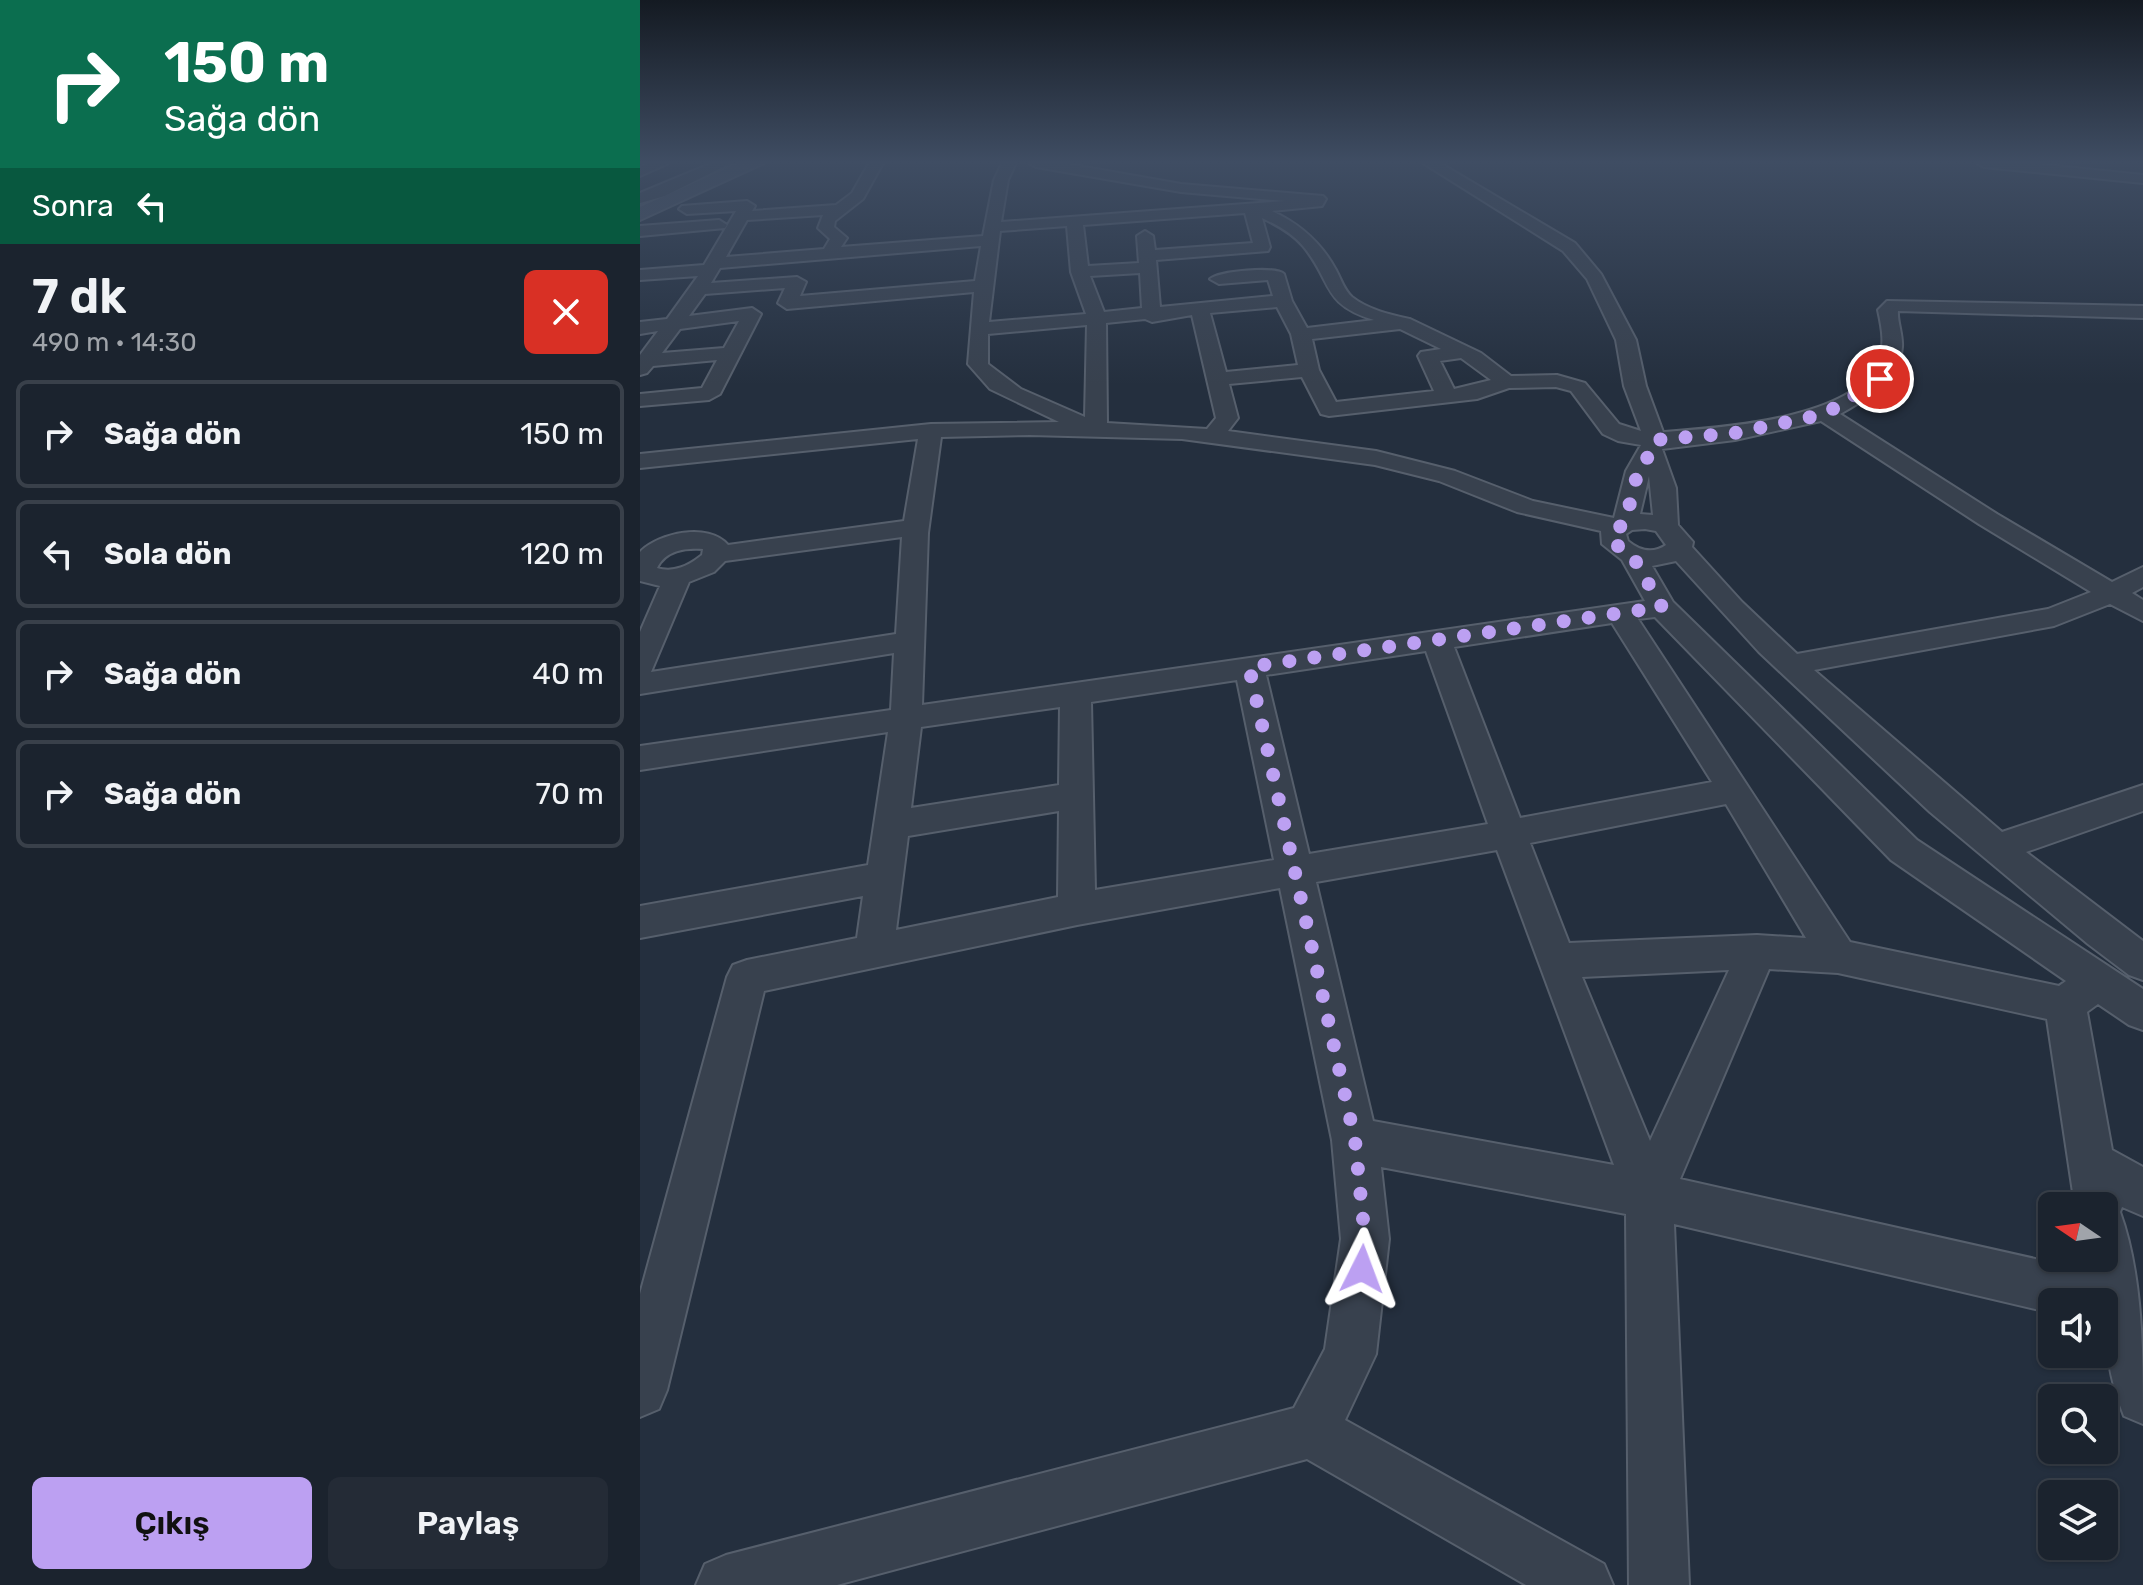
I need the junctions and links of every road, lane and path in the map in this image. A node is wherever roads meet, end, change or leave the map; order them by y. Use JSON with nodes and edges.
{"nodes":[{"id":1,"x":722,"y":237,"type":"edge"},
{"id":2,"x":732,"y":237,"type":"edge"},
{"id":3,"x":836,"y":237,"type":"edge"},
{"id":4,"x":961,"y":237,"type":"edge"},
{"id":5,"x":991,"y":237,"type":"edge"},
{"id":6,"x":1076,"y":237,"type":"edge"},
{"id":7,"x":1145,"y":237,"type":"edge"},
{"id":8,"x":1259,"y":237,"type":"edge"},
{"id":9,"x":1304,"y":237,"type":"edge"},
{"id":10,"x":1552,"y":237,"type":"edge"},
{"id":11,"x":696,"y":247,"type":"dead end"},
{"id":12,"x":829,"y":254,"type":"junction"},
{"id":13,"x":1147,"y":261,"type":"junction"},
{"id":14,"x":711,"y":267,"type":"junction"},
{"id":15,"x":1327,"y":269,"type":"junction"},
{"id":16,"x":1080,"y":272,"type":"junction"},
{"id":17,"x":1290,"y":272,"type":"junction"},
{"id":18,"x":640,"y":275,"type":"edge"},
{"id":19,"x":1219,"y":279,"type":"dead end"},
{"id":20,"x":983,"y":286,"type":"junction"},
{"id":21,"x":698,"y":290,"type":"junction"},
{"id":22,"x":669,"y":295,"type":"dead end"},
{"id":23,"x":1283,"y":301,"type":"junction"},
{"id":24,"x":1200,"y":311,"type":"junction"},
{"id":25,"x":2143,"y":312,"type":"edge"},
{"id":26,"x":778,"y":314,"type":"junction"},
{"id":27,"x":1152,"y":316,"type":"junction"},
{"id":28,"x":1097,"y":318,"type":"junction"},
{"id":29,"x":1403,"y":323,"type":"junction"},
{"id":30,"x":675,"y":325,"type":"junction"},
{"id":31,"x":640,"y":328,"type":"edge"},
{"id":32,"x":745,"y":328,"type":"junction"},
{"id":33,"x":980,"y":329,"type":"junction"},
{"id":34,"x":1301,"y":334,"type":"junction"},
{"id":35,"x":1463,"y":352,"type":"junction"},
{"id":36,"x":733,"y":353,"type":"junction"},
{"id":37,"x":642,"y":364,"type":"edge"},
{"id":38,"x":1309,"y":370,"type":"junction"},
{"id":39,"x":1216,"y":379,"type":"junction"},
{"id":40,"x":1506,"y":382,"type":"junction"},
{"id":41,"x":1447,"y":396,"type":"junction"},
{"id":42,"x":640,"y":400,"type":"edge"},
{"id":43,"x":1825,"y":414,"type":"junction"},
{"id":44,"x":1096,"y":430,"type":"junction"},
{"id":45,"x":931,"y":431,"type":"junction"},
{"id":46,"x":1213,"y":436,"type":"junction"},
{"id":47,"x":1653,"y":446,"type":"junction"},
{"id":48,"x":640,"y":461,"type":"edge"},
{"id":49,"x":916,"y":527,"type":"junction"},
{"id":50,"x":1672,"y":537,"type":"junction"},
{"id":51,"x":1624,"y":539,"type":"junction"},
{"id":52,"x":2143,"y":575,"type":"edge"},
{"id":53,"x":2111,"y":594,"type":"junction"},
{"id":54,"x":1662,"y":607,"type":"junction"},
{"id":55,"x":2143,"y":612,"type":"edge"},
{"id":56,"x":1620,"y":613,"type":"junction"},
{"id":57,"x":1437,"y":640,"type":"junction"},
{"id":58,"x":909,"y":641,"type":"junction"},
{"id":59,"x":1791,"y":665,"type":"junction"},
{"id":60,"x":640,"y":666,"type":"edge"},
{"id":61,"x":1249,"y":667,"type":"junction"},
{"id":62,"x":640,"y":684,"type":"edge"},
{"id":63,"x":1075,"y":692,"type":"junction"},
{"id":64,"x":906,"y":718,"type":"junction"},
{"id":65,"x":640,"y":758,"type":"edge"},
{"id":66,"x":1735,"y":790,"type":"junction"},
{"id":67,"x":1076,"y":795,"type":"junction"},
{"id":68,"x":2143,"y":798,"type":"edge"},
{"id":69,"x":891,"y":825,"type":"junction"},
{"id":70,"x":1509,"y":834,"type":"junction"},
{"id":71,"x":1997,"y":848,"type":"junction"},
{"id":72,"x":1293,"y":870,"type":"junction"},
{"id":73,"x":884,"y":877,"type":"junction"},
{"id":74,"x":1077,"y":909,"type":"junction"},
{"id":75,"x":640,"y":922,"type":"edge"},
{"id":76,"x":874,"y":951,"type":"junction"},
{"id":77,"x":1757,"y":952,"type":"junction"},
{"id":78,"x":1838,"y":956,"type":"junction"},
{"id":79,"x":1556,"y":961,"type":"junction"},
{"id":80,"x":2143,"y":963,"type":"edge"},
{"id":81,"x":2081,"y":992,"type":"junction"},
{"id":82,"x":2143,"y":1012,"type":"edge"},
{"id":83,"x":1355,"y":1140,"type":"junction"},
{"id":84,"x":2095,"y":1184,"type":"edge"},
{"id":85,"x":2143,"y":1193,"type":"edge"},
{"id":86,"x":1649,"y":1195,"type":"junction"},
{"id":87,"x":2113,"y":1272,"type":"edge"},
{"id":88,"x":2119,"y":1303,"type":"junction"},
{"id":89,"x":640,"y":1390,"type":"edge"},
{"id":90,"x":2143,"y":1397,"type":"edge"},
{"id":91,"x":1311,"y":1431,"type":"junction"},
{"id":92,"x":726,"y":1585,"type":"edge"},
{"id":93,"x":1583,"y":1585,"type":"edge"},
{"id":94,"x":1659,"y":1585,"type":"edge"}],
"edges":[{"from":1,"to":11,"type":"street"},
{"from":2,"to":14,"type":"street"},
{"from":3,"to":12,"type":"street"},
{"from":4,"to":12,"type":"street"},
{"from":5,"to":20,"type":"street"},
{"from":6,"to":16,"type":"street"},
{"from":7,"to":13,"type":"street"},
{"from":8,"to":13,"type":"street"},
{"from":9,"to":15,"type":"street"},
{"from":10,"to":47,"type":"street"},
{"from":12,"to":14,"type":"street"},
{"from":13,"to":16,"type":"street"},
{"from":13,"to":27,"type":"street"},
{"from":14,"to":18,"type":"street"},
{"from":14,"to":21,"type":"street"},
{"from":15,"to":17,"type":"street"},
{"from":15,"to":29,"type":"street"},
{"from":16,"to":28,"type":"street"},
{"from":17,"to":19,"type":"street"},
{"from":17,"to":23,"type":"street"},
{"from":20,"to":26,"type":"street"},
{"from":20,"to":33,"type":"street"},
{"from":21,"to":22,"type":"street"},
{"from":21,"to":26,"type":"street"},
{"from":21,"to":30,"type":"street"},
{"from":23,"to":24,"type":"street"},
{"from":23,"to":34,"type":"street"},
{"from":24,"to":27,"type":"street"},
{"from":24,"to":39,"type":"street"},
{"from":25,"to":43,"type":"street"},
{"from":26,"to":32,"type":"street"},
{"from":27,"to":28,"type":"street"},
{"from":28,"to":33,"type":"street"},
{"from":28,"to":44,"type":"street"},
{"from":29,"to":34,"type":"street"},
{"from":29,"to":35,"type":"street"},
{"from":30,"to":31,"type":"street"},
{"from":30,"to":32,"type":"street"},
{"from":30,"to":37,"type":"street"},
{"from":32,"to":36,"type":"street"},
{"from":33,"to":44,"type":"street"},
{"from":34,"to":38,"type":"street"},
{"from":35,"to":40,"type":"street"},
{"from":35,"to":41,"type":"street"},
{"from":36,"to":37,"type":"street"},
{"from":36,"to":42,"type":"street"},
{"from":38,"to":39,"type":"street"},
{"from":38,"to":41,"type":"street"},
{"from":39,"to":46,"type":"street"},
{"from":40,"to":41,"type":"street"},
{"from":40,"to":47,"type":"street"},
{"from":43,"to":47,"type":"street"},
{"from":43,"to":53,"type":"street"},
{"from":44,"to":45,"type":"street"},
{"from":44,"to":46,"type":"street"},
{"from":45,"to":48,"type":"street"},
{"from":45,"to":49,"type":"street"},
{"from":46,"to":51,"type":"street"},
{"from":47,"to":50,"type":"street"},
{"from":47,"to":51,"type":"street"},
{"from":49,"to":58,"type":"street"},
{"from":49,"to":60,"type":"street"},
{"from":50,"to":51,"type":"street"},
{"from":50,"to":51,"type":"street"},
{"from":50,"to":59,"type":"street"},
{"from":51,"to":54,"type":"street"},
{"from":52,"to":53,"type":"street"},
{"from":53,"to":55,"type":"street"},
{"from":53,"to":59,"type":"street"},
{"from":54,"to":56,"type":"street"},
{"from":54,"to":81,"type":"street"},
{"from":56,"to":57,"type":"street"},
{"from":56,"to":66,"type":"street"},
{"from":57,"to":61,"type":"street"},
{"from":57,"to":70,"type":"street"},
{"from":58,"to":62,"type":"street"},
{"from":58,"to":64,"type":"street"},
{"from":59,"to":71,"type":"street"},
{"from":61,"to":63,"type":"street"},
{"from":61,"to":72,"type":"street"},
{"from":63,"to":64,"type":"street"},
{"from":63,"to":67,"type":"street"},
{"from":64,"to":65,"type":"street"},
{"from":64,"to":69,"type":"street"},
{"from":66,"to":70,"type":"street"},
{"from":66,"to":78,"type":"street"},
{"from":67,"to":69,"type":"street"},
{"from":67,"to":74,"type":"street"},
{"from":68,"to":71,"type":"street"},
{"from":69,"to":73,"type":"street"},
{"from":70,"to":72,"type":"street"},
{"from":70,"to":79,"type":"street"},
{"from":71,"to":80,"type":"street"},
{"from":72,"to":74,"type":"street"},
{"from":72,"to":83,"type":"street"},
{"from":73,"to":75,"type":"street"},
{"from":73,"to":76,"type":"street"},
{"from":74,"to":76,"type":"street"},
{"from":76,"to":89,"type":"street"},
{"from":77,"to":78,"type":"street"},
{"from":77,"to":79,"type":"street"},
{"from":77,"to":86,"type":"street"},
{"from":78,"to":81,"type":"street"},
{"from":79,"to":86,"type":"street"},
{"from":81,"to":82,"type":"street"},
{"from":81,"to":84,"type":"street"},
{"from":83,"to":86,"type":"street"},
{"from":83,"to":91,"type":"street"},
{"from":84,"to":85,"type":"street"},
{"from":86,"to":88,"type":"street"},
{"from":86,"to":94,"type":"street"},
{"from":87,"to":88,"type":"street"},
{"from":88,"to":90,"type":"street"},
{"from":91,"to":92,"type":"street"},
{"from":91,"to":93,"type":"street"}]}
